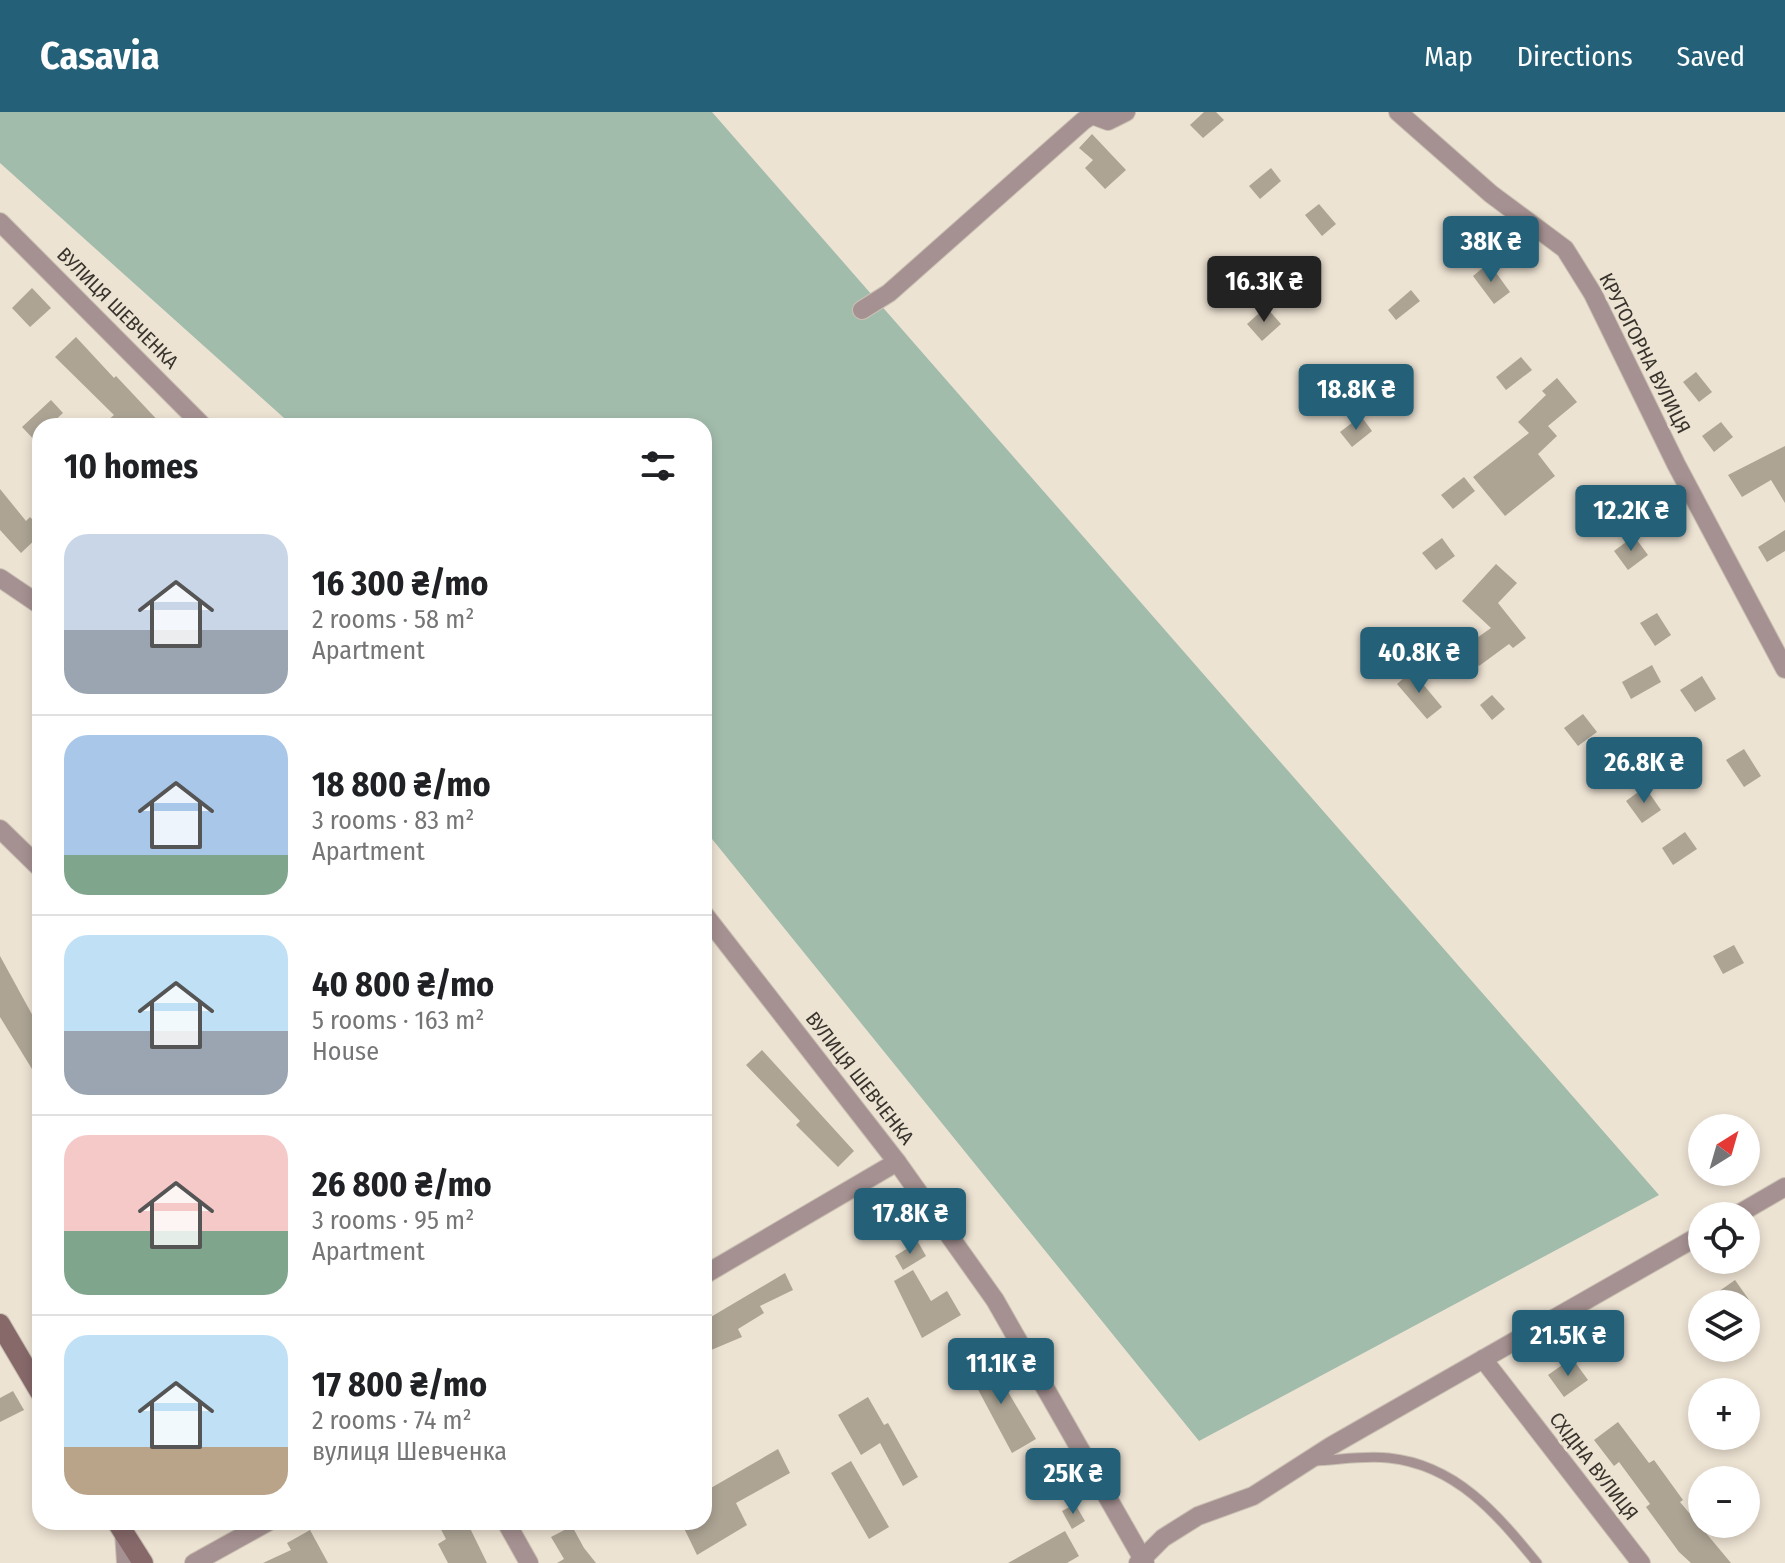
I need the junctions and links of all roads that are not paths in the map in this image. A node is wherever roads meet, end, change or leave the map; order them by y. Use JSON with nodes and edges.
{"nodes":[{"id":1,"x":1126,"y":112,"type":"edge"},
{"id":2,"x":1398,"y":112,"type":"edge"},
{"id":3,"x":0,"y":222,"type":"edge"},
{"id":4,"x":862,"y":310,"type":"dead end"},
{"id":5,"x":195,"y":418,"type":"edge"},
{"id":6,"x":0,"y":578,"type":"edge"},
{"id":7,"x":32,"y":600,"type":"edge"},
{"id":8,"x":1785,"y":669,"type":"edge"},
{"id":9,"x":0,"y":829,"type":"edge"},
{"id":10,"x":32,"y":860,"type":"edge"},
{"id":11,"x":712,"y":924,"type":"edge"},
{"id":12,"x":897,"y":1162,"type":"junction"},
{"id":13,"x":1785,"y":1187,"type":"edge"},
{"id":14,"x":1759,"y":1202,"type":"edge"},
{"id":15,"x":1688,"y":1242,"type":"edge"},
{"id":16,"x":712,"y":1270,"type":"edge"},
{"id":17,"x":0,"y":1324,"type":"edge"},
{"id":18,"x":1483,"y":1359,"type":"junction"},
{"id":19,"x":32,"y":1378,"type":"edge"},
{"id":20,"x":1306,"y":1462,"type":"junction"},
{"id":21,"x":120,"y":1530,"type":"edge"},
{"id":22,"x":121,"y":1530,"type":"edge"},
{"id":23,"x":254,"y":1530,"type":"edge"},
{"id":24,"x":510,"y":1530,"type":"edge"},
{"id":25,"x":1142,"y":1562,"type":"edge"},
{"id":26,"x":126,"y":1563,"type":"edge"},
{"id":27,"x":143,"y":1563,"type":"edge"},
{"id":28,"x":194,"y":1563,"type":"edge"},
{"id":29,"x":529,"y":1563,"type":"edge"},
{"id":30,"x":1537,"y":1563,"type":"edge"},
{"id":31,"x":1641,"y":1563,"type":"edge"}],
"edges":[{"from":1,"to":4,"type":"street"},
{"from":2,"to":8,"type":"street","name":"КРУТОГОРНА ВУЛИЦЯ"},
{"from":3,"to":5,"type":"street","name":"ВУЛИЦЯ ШЕВЧЕНКА"},
{"from":6,"to":7,"type":"street"},
{"from":9,"to":10,"type":"street"},
{"from":11,"to":12,"type":"street","name":"ВУЛИЦЯ ШЕВЧЕНКА"},
{"from":12,"to":16,"type":"street"},
{"from":12,"to":25,"type":"street","name":"ВУЛИЦЯ ШЕВЧЕНКА"},
{"from":13,"to":14,"type":"street"},
{"from":15,"to":18,"type":"street"},
{"from":17,"to":19,"type":"street"},
{"from":18,"to":20,"type":"street"},
{"from":18,"to":31,"type":"street","name":"СХІДНА ВУЛИЦЯ"},
{"from":20,"to":25,"type":"street"},
{"from":20,"to":30,"type":"lane"},
{"from":21,"to":26,"type":"street"},
{"from":22,"to":27,"type":"street"},
{"from":23,"to":28,"type":"street"},
{"from":24,"to":29,"type":"street"}]}
